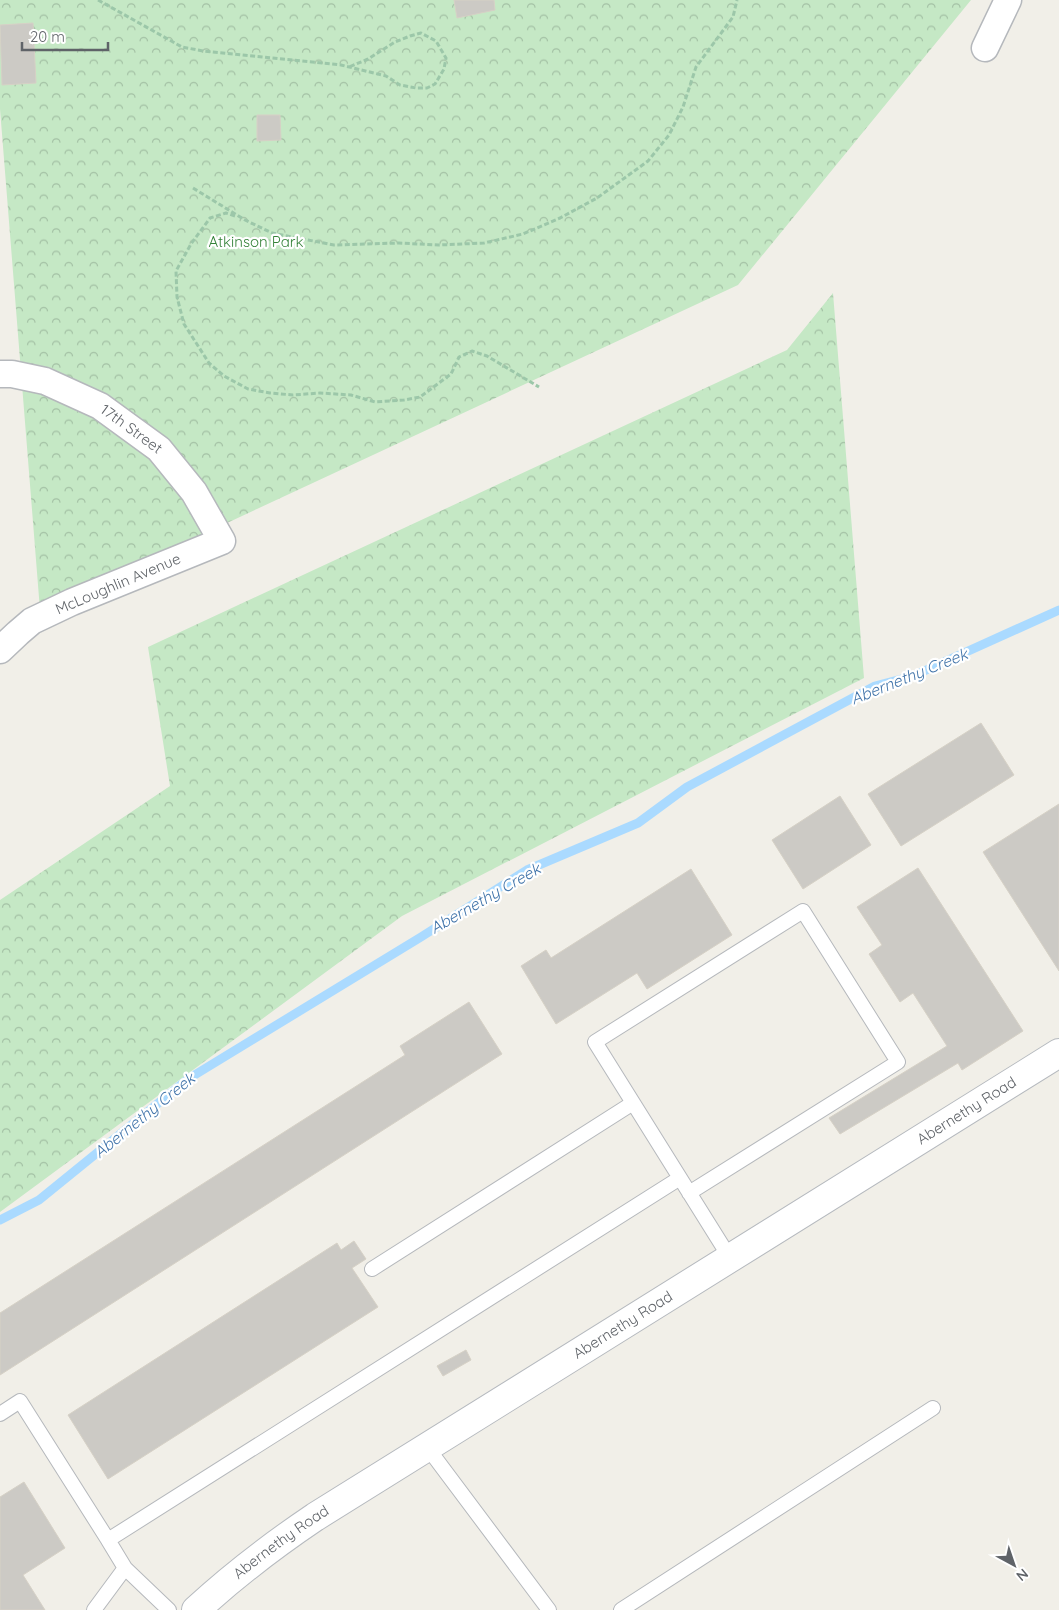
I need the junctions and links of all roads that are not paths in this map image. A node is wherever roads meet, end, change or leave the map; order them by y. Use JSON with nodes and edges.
{"nodes":[{"id":1,"x":1008,"y":0,"type":"edge"},
{"id":2,"x":985,"y":48,"type":"dead end"},
{"id":3,"x":0,"y":374,"type":"edge"},
{"id":4,"x":222,"y":541,"type":"joint"},
{"id":5,"x":9,"y":641,"type":"edge"},
{"id":6,"x":1059,"y":1053,"type":"edge"},
{"id":7,"x":633,"y":1103,"type":"junction"},
{"id":8,"x":680,"y":1178,"type":"junction"},
{"id":9,"x":689,"y":1193,"type":"junction"},
{"id":10,"x":730,"y":1258,"type":"junction"},
{"id":11,"x":372,"y":1269,"type":"dead end"},
{"id":12,"x":933,"y":1408,"type":"dead end"},
{"id":13,"x":0,"y":1414,"type":"edge"},
{"id":14,"x":427,"y":1446,"type":"junction"},
{"id":15,"x":108,"y":1540,"type":"junction"},
{"id":16,"x":125,"y":1568,"type":"junction"},
{"id":17,"x":94,"y":1610,"type":"edge"},
{"id":18,"x":169,"y":1610,"type":"edge"},
{"id":19,"x":196,"y":1610,"type":"edge"},
{"id":20,"x":549,"y":1610,"type":"edge"},
{"id":21,"x":622,"y":1610,"type":"edge"}],
"edges":[{"from":1,"to":2,"type":"street"},
{"from":3,"to":4,"type":"street","name":"17th Street"},
{"from":4,"to":5,"type":"street","name":"McLoughlin Avenue"},
{"from":6,"to":10,"type":"main road","name":"Abernethy Road"},
{"from":7,"to":8,"type":"lane"},
{"from":7,"to":9,"type":"lane"},
{"from":7,"to":11,"type":"lane"},
{"from":8,"to":9,"type":"lane"},
{"from":8,"to":15,"type":"lane"},
{"from":9,"to":10,"type":"lane"},
{"from":10,"to":14,"type":"main road","name":"Abernethy Road"},
{"from":12,"to":21,"type":"lane"},
{"from":13,"to":15,"type":"lane"},
{"from":14,"to":19,"type":"main road","name":"Abernethy Road"},
{"from":14,"to":20,"type":"lane"},
{"from":15,"to":16,"type":"lane"},
{"from":16,"to":17,"type":"lane"},
{"from":16,"to":18,"type":"lane"}]}
